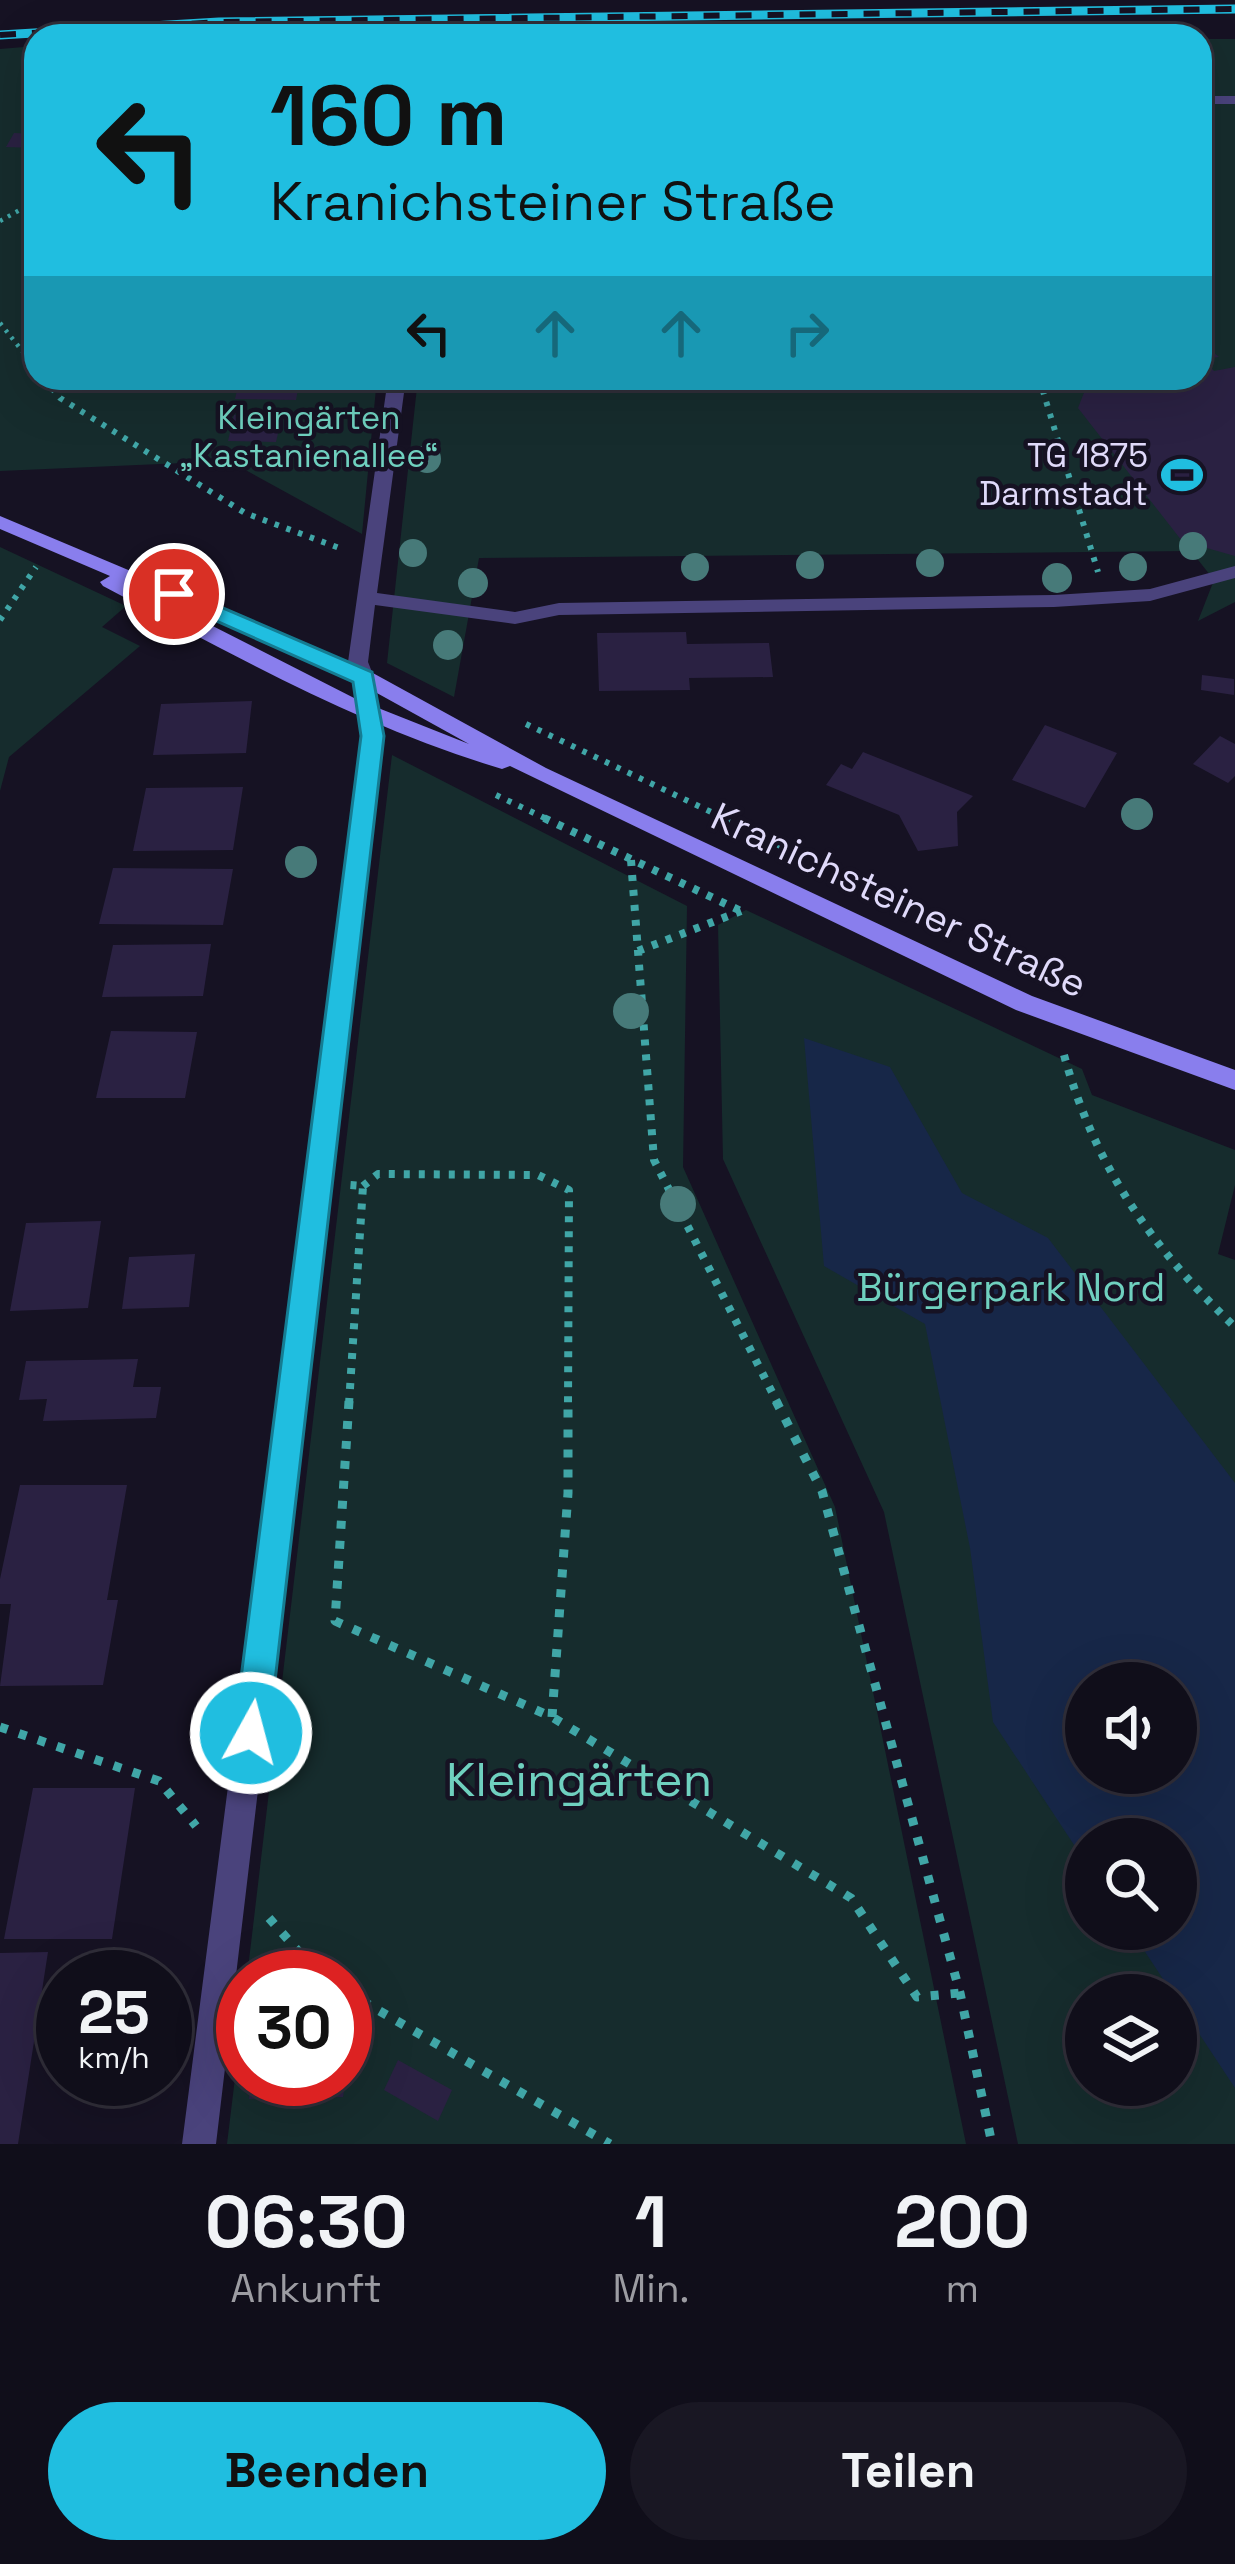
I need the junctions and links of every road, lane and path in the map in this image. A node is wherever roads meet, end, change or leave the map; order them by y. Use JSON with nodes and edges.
{"nodes":[{"id":1,"x":0,"y":323,"type":"edge"},
{"id":2,"x":24,"y":353,"type":"edge"},
{"id":3,"x":54,"y":390,"type":"edge"},
{"id":4,"x":395,"y":390,"type":"edge"},
{"id":5,"x":1043,"y":390,"type":"edge"},
{"id":6,"x":0,"y":522,"type":"edge"},
{"id":7,"x":57,"y":548,"type":"junction"},
{"id":8,"x":374,"y":560,"type":"junction"},
{"id":9,"x":1235,"y":572,"type":"edge"},
{"id":10,"x":371,"y":598,"type":"junction"},
{"id":11,"x":1106,"y":598,"type":"junction"},
{"id":12,"x":0,"y":620,"type":"edge"},
{"id":13,"x":364,"y":677,"type":"junction"},
{"id":14,"x":368,"y":714,"type":"junction"},
{"id":15,"x":552,"y":732,"type":"dead end"},
{"id":16,"x":539,"y":773,"type":"junction"},
{"id":17,"x":804,"y":856,"type":"dead end"},
{"id":18,"x":631,"y":860,"type":"dead end"},
{"id":19,"x":741,"y":911,"type":"dead end"},
{"id":20,"x":638,"y":951,"type":"junction"},
{"id":21,"x":1063,"y":1051,"type":"dead end"},
{"id":22,"x":1235,"y":1080,"type":"edge"},
{"id":23,"x":320,"y":1184,"type":"junction"},
{"id":24,"x":363,"y":1186,"type":"junction"},
{"id":25,"x":1235,"y":1327,"type":"edge"},
{"id":26,"x":552,"y":1717,"type":"junction"},
{"id":27,"x":0,"y":1727,"type":"edge"},
{"id":28,"x":233,"y":1873,"type":"junction"},
{"id":29,"x":298,"y":1950,"type":"edge"},
{"id":30,"x":960,"y":1993,"type":"junction"},
{"id":31,"x":372,"y":2007,"type":"edge"},
{"id":32,"x":199,"y":2144,"type":"edge"},
{"id":33,"x":610,"y":2144,"type":"edge"},
{"id":34,"x":992,"y":2144,"type":"edge"}],
"edges":[{"from":1,"to":2,"type":"path"},
{"from":3,"to":8,"type":"path"},
{"from":4,"to":8,"type":"street"},
{"from":5,"to":11,"type":"path"},
{"from":6,"to":7,"type":"main road","name":"Kranichsteiner Straße"},
{"from":7,"to":12,"type":"path"},
{"from":7,"to":13,"type":"main road","name":"Kranichsteiner Straße"},
{"from":7,"to":14,"type":"main road","name":"Kranichsteiner Straße"},
{"from":8,"to":10,"type":"street"},
{"from":9,"to":11,"type":"street"},
{"from":10,"to":11,"type":"street"},
{"from":10,"to":13,"type":"street"},
{"from":13,"to":14,"type":"street"},
{"from":13,"to":16,"type":"main road","name":"Kranichsteiner Straße"},
{"from":14,"to":16,"type":"main road","name":"Kranichsteiner Straße"},
{"from":14,"to":23,"type":"street"},
{"from":15,"to":17,"type":"path"},
{"from":16,"to":22,"type":"main road","name":"Kranichsteiner Straße"},
{"from":18,"to":20,"type":"path"},
{"from":19,"to":20,"type":"path"},
{"from":20,"to":30,"type":"path"},
{"from":21,"to":25,"type":"path"},
{"from":23,"to":24,"type":"path"},
{"from":23,"to":28,"type":"street"},
{"from":24,"to":26,"type":"path"},
{"from":24,"to":26,"type":"path"},
{"from":26,"to":30,"type":"path"},
{"from":27,"to":28,"type":"path"},
{"from":28,"to":29,"type":"path"},
{"from":28,"to":32,"type":"street"},
{"from":30,"to":34,"type":"path"},
{"from":31,"to":33,"type":"path"}]}
